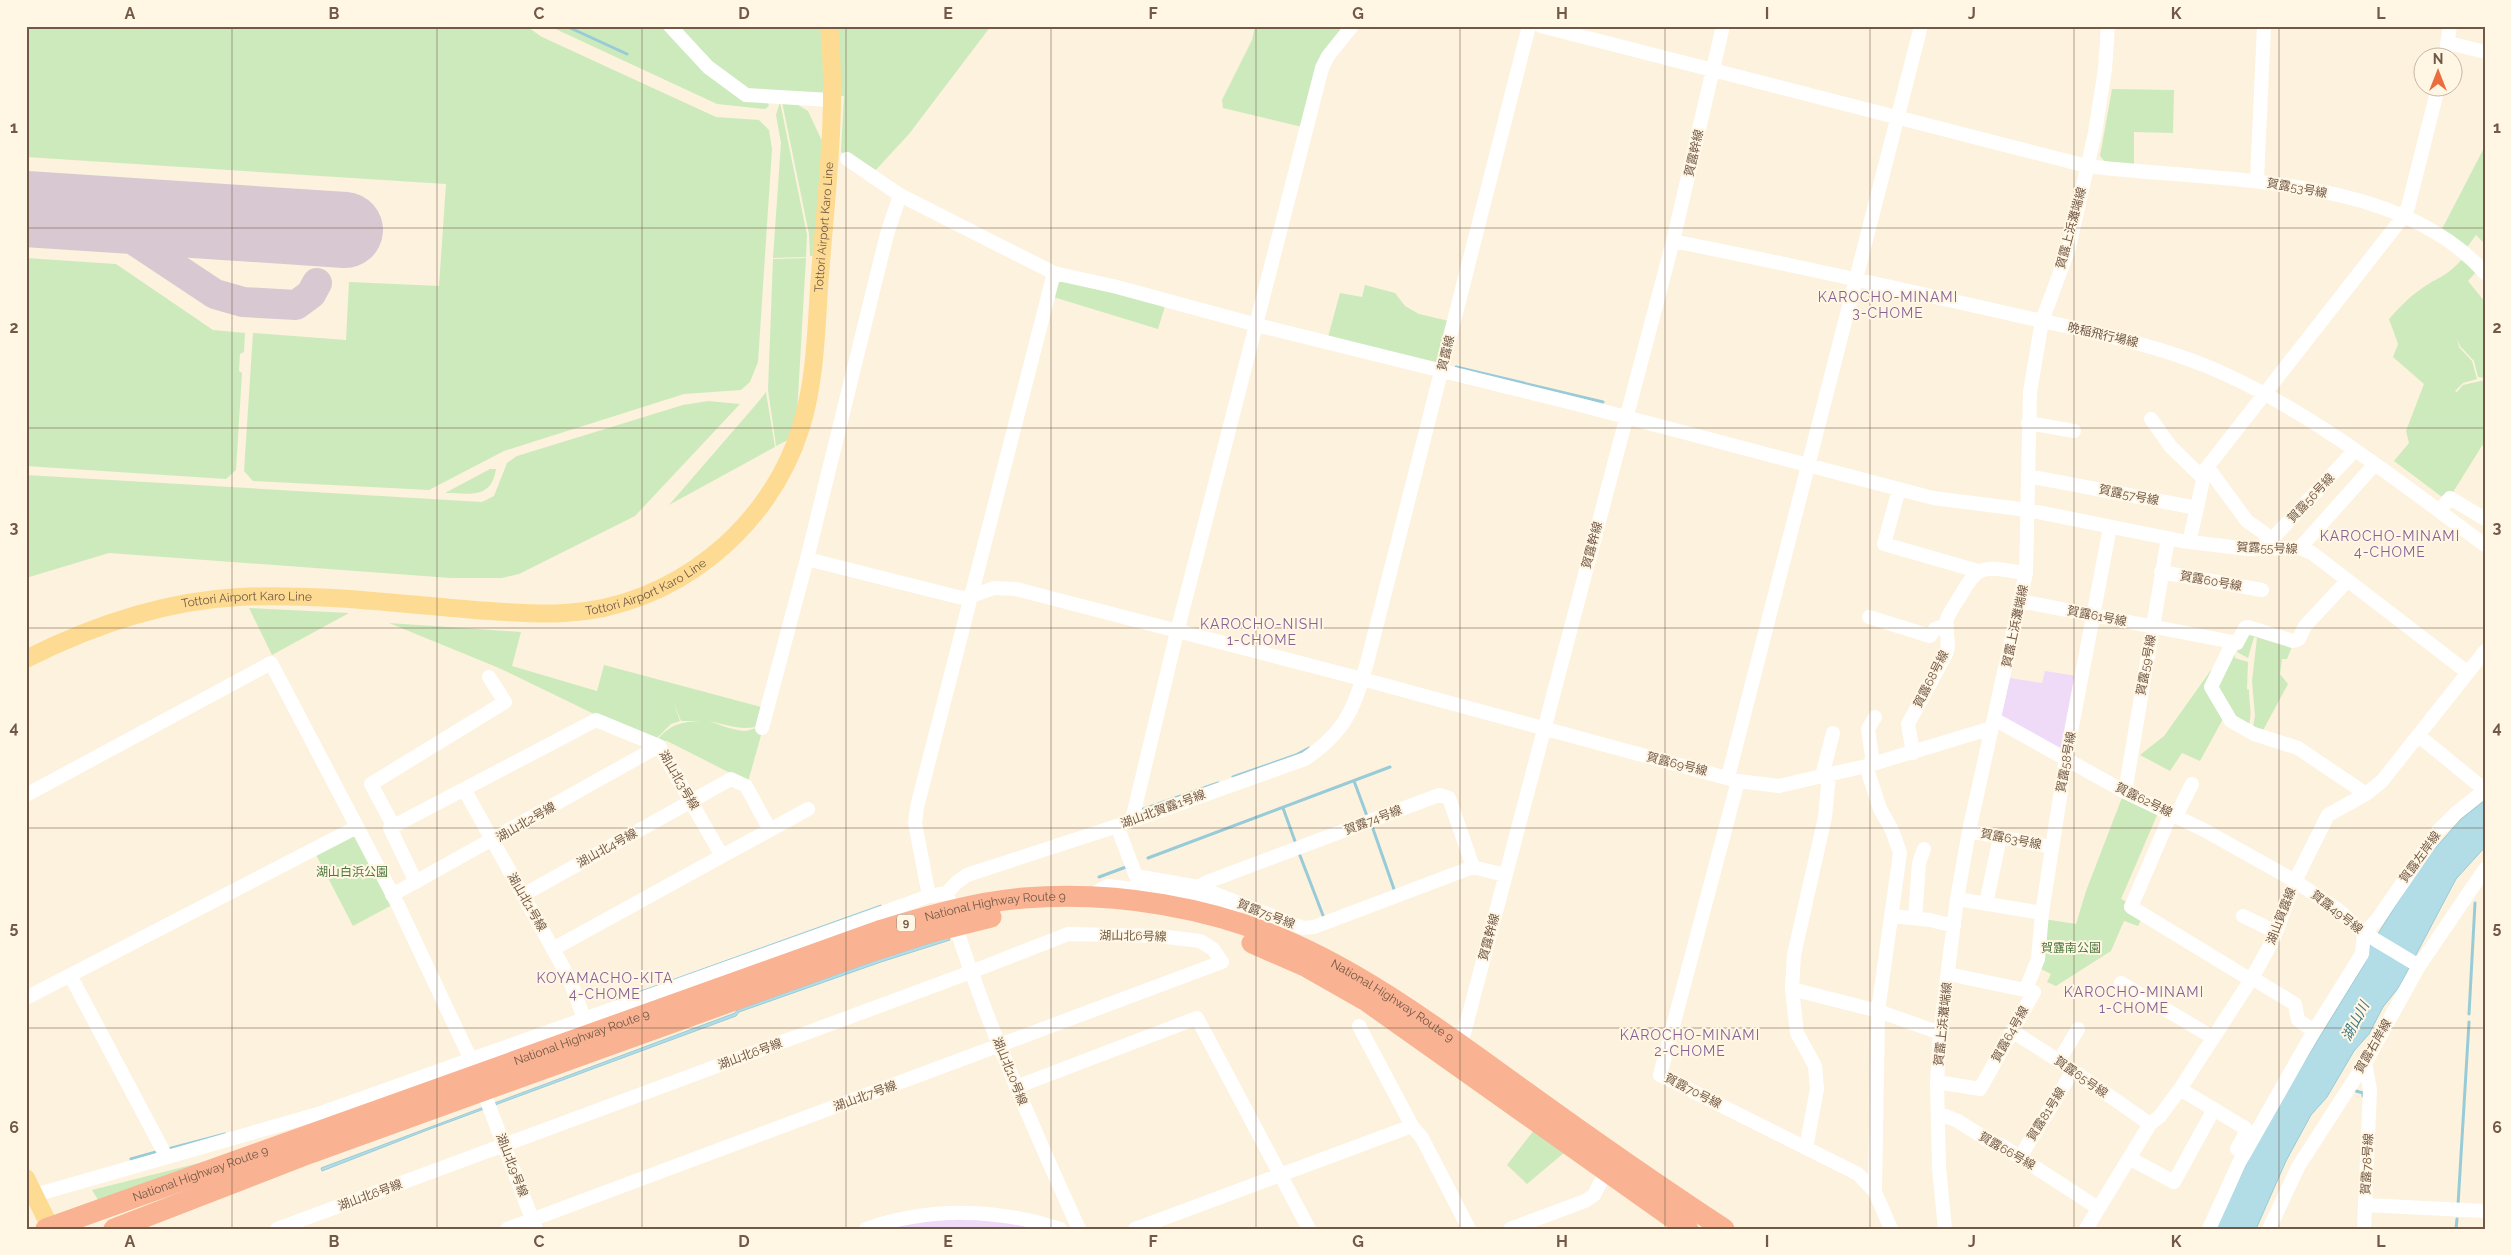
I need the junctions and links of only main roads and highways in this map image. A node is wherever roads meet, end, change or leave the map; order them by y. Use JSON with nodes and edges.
{"nodes":[{"id":1,"x":829,"y":26,"type":"edge"},
{"id":2,"x":26,"y":659,"type":"edge"},
{"id":3,"x":951,"y":910,"type":"junction"},
{"id":4,"x":1458,"y":1053,"type":"junction"},
{"id":5,"x":26,"y":1178,"type":"edge"},
{"id":6,"x":49,"y":1228,"type":"edge"},
{"id":7,"x":114,"y":1229,"type":"edge"},
{"id":8,"x":1688,"y":1229,"type":"edge"},
{"id":9,"x":1724,"y":1229,"type":"edge"}],
"edges":[{"from":1,"to":2,"type":"main road","name":"Tottori Airport Karo Line"},
{"from":3,"to":4,"type":"highway","name":"National Highway Route 9","number":"9"},
{"from":3,"to":4,"type":"highway","name":"National Highway Route 9","number":"9"},
{"from":3,"to":6,"type":"highway","name":"National Highway Route 9","number":"9"},
{"from":3,"to":7,"type":"highway","name":"National Highway Route 9","number":"9"},
{"from":4,"to":8,"type":"highway","name":"National Highway Route 9","number":"9"},
{"from":4,"to":9,"type":"highway","name":"National Highway Route 9","number":"9"},
{"from":5,"to":6,"type":"main road"}]}
